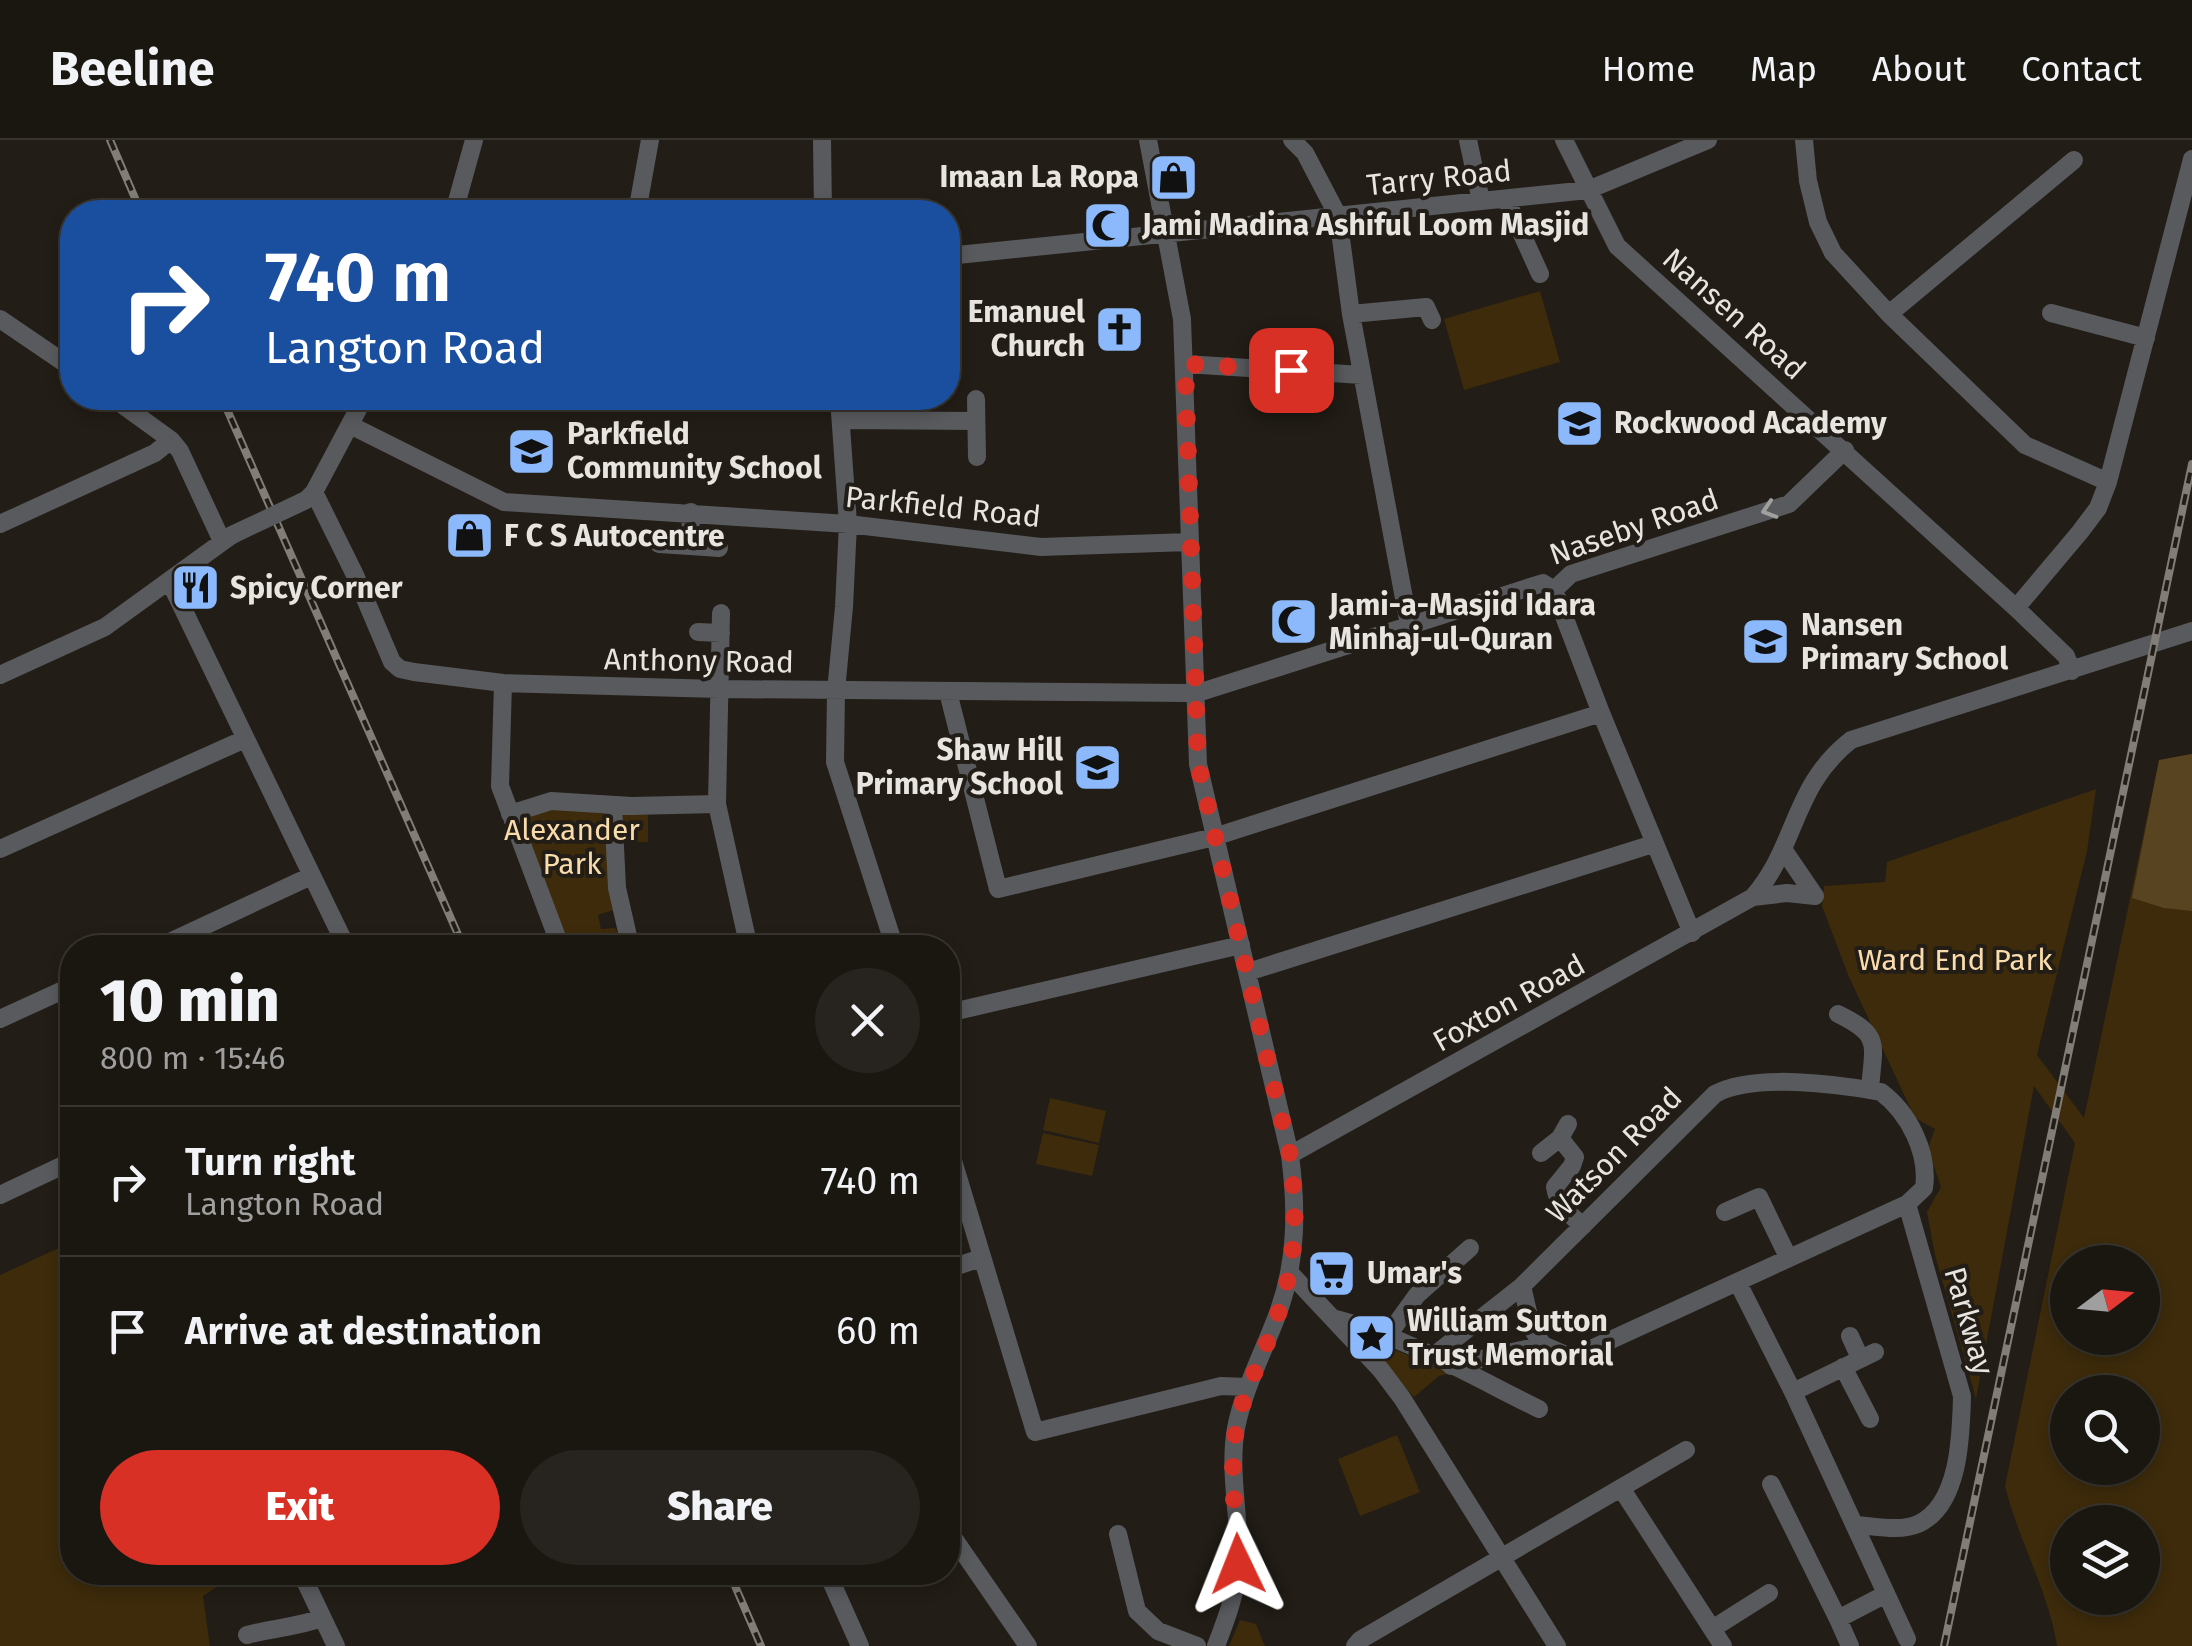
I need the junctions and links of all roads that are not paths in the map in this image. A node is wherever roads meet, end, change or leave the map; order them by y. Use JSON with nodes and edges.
{"nodes":[{"id":1,"x":474,"y":140,"type":"edge"},
{"id":2,"x":650,"y":140,"type":"edge"},
{"id":3,"x":822,"y":140,"type":"edge"},
{"id":4,"x":1148,"y":140,"type":"edge"},
{"id":5,"x":1320,"y":140,"type":"edge"},
{"id":6,"x":1468,"y":140,"type":"edge"},
{"id":7,"x":1564,"y":140,"type":"edge"},
{"id":8,"x":1708,"y":140,"type":"edge"},
{"id":9,"x":1804,"y":140,"type":"edge"},
{"id":10,"x":1298,"y":146,"type":"edge"},
{"id":11,"x":2192,"y":158,"type":"edge"},
{"id":12,"x":2074,"y":160,"type":"dead end"},
{"id":13,"x":1588,"y":190,"type":"junction"},
{"id":14,"x":1506,"y":199,"type":"junction"},
{"id":15,"x":457,"y":200,"type":"edge"},
{"id":16,"x":639,"y":200,"type":"edge"},
{"id":17,"x":824,"y":200,"type":"edge"},
{"id":18,"x":1481,"y":201,"type":"junction"},
{"id":19,"x":1338,"y":216,"type":"junction"},
{"id":20,"x":1167,"y":235,"type":"junction"},
{"id":21,"x":960,"y":255,"type":"edge"},
{"id":22,"x":1540,"y":274,"type":"dead end"},
{"id":23,"x":1351,"y":314,"type":"junction"},
{"id":24,"x":1890,"y":314,"type":"junction"},
{"id":25,"x":2051,"y":314,"type":"dead end"},
{"id":26,"x":0,"y":319,"type":"edge"},
{"id":27,"x":1432,"y":320,"type":"dead end"},
{"id":28,"x":2146,"y":338,"type":"junction"},
{"id":29,"x":60,"y":360,"type":"edge"},
{"id":30,"x":1185,"y":364,"type":"junction"},
{"id":31,"x":1362,"y":374,"type":"junction"},
{"id":32,"x":976,"y":399,"type":"dead end"},
{"id":33,"x":129,"y":410,"type":"edge"},
{"id":34,"x":358,"y":410,"type":"edge"},
{"id":35,"x":840,"y":410,"type":"edge"},
{"id":36,"x":869,"y":410,"type":"edge"},
{"id":37,"x":976,"y":421,"type":"junction"},
{"id":38,"x":350,"y":425,"type":"junction"},
{"id":39,"x":170,"y":440,"type":"junction"},
{"id":40,"x":1844,"y":450,"type":"junction"},
{"id":41,"x":978,"y":456,"type":"dead end"},
{"id":42,"x":2108,"y":482,"type":"junction"},
{"id":43,"x":310,"y":496,"type":"junction"},
{"id":44,"x":690,"y":512,"type":"junction"},
{"id":45,"x":0,"y":524,"type":"edge"},
{"id":46,"x":848,"y":524,"type":"junction"},
{"id":47,"x":226,"y":537,"type":"junction"},
{"id":48,"x":1189,"y":542,"type":"junction"},
{"id":49,"x":660,"y":544,"type":"dead end"},
{"id":50,"x":690,"y":546,"type":"junction"},
{"id":51,"x":719,"y":548,"type":"dead end"},
{"id":52,"x":170,"y":582,"type":"junction"},
{"id":53,"x":1554,"y":590,"type":"junction"},
{"id":54,"x":2016,"y":608,"type":"junction"},
{"id":55,"x":722,"y":612,"type":"dead end"},
{"id":56,"x":1410,"y":625,"type":"junction"},
{"id":57,"x":698,"y":632,"type":"dead end"},
{"id":58,"x":2192,"y":632,"type":"edge"},
{"id":59,"x":721,"y":633,"type":"junction"},
{"id":60,"x":2072,"y":670,"type":"junction"},
{"id":61,"x":0,"y":675,"type":"edge"},
{"id":62,"x":503,"y":683,"type":"junction"},
{"id":63,"x":718,"y":689,"type":"junction"},
{"id":64,"x":836,"y":691,"type":"junction"},
{"id":65,"x":948,"y":692,"type":"junction"},
{"id":66,"x":1195,"y":692,"type":"junction"},
{"id":67,"x":1600,"y":713,"type":"junction"},
{"id":68,"x":245,"y":739,"type":"junction"},
{"id":69,"x":717,"y":804,"type":"junction"},
{"id":70,"x":613,"y":805,"type":"junction"},
{"id":71,"x":510,"y":814,"type":"junction"},
{"id":72,"x":1214,"y":838,"type":"junction"},
{"id":73,"x":1653,"y":844,"type":"junction"},
{"id":74,"x":0,"y":849,"type":"edge"},
{"id":75,"x":1783,"y":849,"type":"junction"},
{"id":76,"x":311,"y":876,"type":"junction"},
{"id":77,"x":1753,"y":897,"type":"junction"},
{"id":78,"x":1692,"y":933,"type":"junction"},
{"id":79,"x":184,"y":935,"type":"edge"},
{"id":80,"x":340,"y":935,"type":"edge"},
{"id":81,"x":556,"y":935,"type":"edge"},
{"id":82,"x":627,"y":935,"type":"edge"},
{"id":83,"x":746,"y":935,"type":"edge"},
{"id":84,"x":891,"y":935,"type":"edge"},
{"id":85,"x":1241,"y":945,"type":"junction"},
{"id":86,"x":1248,"y":972,"type":"junction"},
{"id":87,"x":60,"y":992,"type":"edge"},
{"id":88,"x":960,"y":1010,"type":"edge"},
{"id":89,"x":1838,"y":1014,"type":"dead end"},
{"id":90,"x":0,"y":1020,"type":"edge"},
{"id":91,"x":1870,"y":1090,"type":"junction"},
{"id":92,"x":1541,"y":1153,"type":"dead end"},
{"id":93,"x":1290,"y":1155,"type":"junction"},
{"id":94,"x":60,"y":1167,"type":"edge"},
{"id":95,"x":960,"y":1187,"type":"edge"},
{"id":96,"x":0,"y":1196,"type":"edge"},
{"id":97,"x":1907,"y":1204,"type":"junction"},
{"id":98,"x":1725,"y":1212,"type":"dead end"},
{"id":99,"x":1583,"y":1226,"type":"junction"},
{"id":100,"x":1470,"y":1248,"type":"dead end"},
{"id":101,"x":1788,"y":1256,"type":"junction"},
{"id":102,"x":980,"y":1258,"type":"junction"},
{"id":103,"x":960,"y":1264,"type":"edge"},
{"id":104,"x":1289,"y":1272,"type":"junction"},
{"id":105,"x":1738,"y":1283,"type":"junction"},
{"id":106,"x":1522,"y":1286,"type":"junction"},
{"id":107,"x":1335,"y":1319,"type":"junction"},
{"id":108,"x":1850,"y":1336,"type":"dead end"},
{"id":109,"x":1386,"y":1338,"type":"junction"},
{"id":110,"x":1543,"y":1345,"type":"junction"},
{"id":111,"x":1432,"y":1357,"type":"junction"},
{"id":112,"x":1859,"y":1359,"type":"junction"},
{"id":113,"x":1451,"y":1366,"type":"junction"},
{"id":114,"x":1248,"y":1387,"type":"junction"},
{"id":115,"x":1793,"y":1392,"type":"junction"},
{"id":116,"x":1539,"y":1409,"type":"dead end"},
{"id":117,"x":1870,"y":1420,"type":"dead end"},
{"id":118,"x":1686,"y":1450,"type":"dead end"},
{"id":119,"x":1771,"y":1484,"type":"dead end"},
{"id":120,"x":1622,"y":1488,"type":"junction"},
{"id":121,"x":1856,"y":1524,"type":"junction"},
{"id":122,"x":1118,"y":1534,"type":"dead end"},
{"id":123,"x":960,"y":1547,"type":"edge"},
{"id":124,"x":1503,"y":1558,"type":"junction"},
{"id":125,"x":307,"y":1585,"type":"edge"},
{"id":126,"x":833,"y":1585,"type":"edge"},
{"id":127,"x":1768,"y":1593,"type":"dead end"},
{"id":128,"x":1886,"y":1594,"type":"junction"},
{"id":129,"x":259,"y":1610,"type":"dead end"},
{"id":130,"x":322,"y":1618,"type":"junction"},
{"id":131,"x":1838,"y":1619,"type":"junction"},
{"id":132,"x":1712,"y":1628,"type":"junction"},
{"id":133,"x":1907,"y":1639,"type":"dead end"},
{"id":134,"x":336,"y":1646,"type":"edge"},
{"id":135,"x":860,"y":1646,"type":"edge"},
{"id":136,"x":1028,"y":1646,"type":"edge"},
{"id":137,"x":1197,"y":1646,"type":"edge"},
{"id":138,"x":1216,"y":1646,"type":"edge"},
{"id":139,"x":1355,"y":1646,"type":"edge"},
{"id":140,"x":1557,"y":1646,"type":"edge"},
{"id":141,"x":1722,"y":1646,"type":"edge"},
{"id":142,"x":1850,"y":1646,"type":"edge"}],
"edges":[{"from":1,"to":15,"type":"street"},
{"from":2,"to":16,"type":"street"},
{"from":3,"to":17,"type":"street"},
{"from":4,"to":20,"type":"street"},
{"from":5,"to":10,"type":"street"},
{"from":6,"to":18,"type":"street"},
{"from":7,"to":13,"type":"street","name":"Nansen Road"},
{"from":8,"to":13,"type":"street","name":"Tarry Road"},
{"from":9,"to":24,"type":"street"},
{"from":10,"to":19,"type":"street"},
{"from":11,"to":28,"type":"street"},
{"from":12,"to":24,"type":"street"},
{"from":13,"to":14,"type":"street","name":"Tarry Road"},
{"from":13,"to":40,"type":"street","name":"Nansen Road"},
{"from":14,"to":18,"type":"street","name":"Tarry Road"},
{"from":14,"to":22,"type":"street"},
{"from":18,"to":19,"type":"street","name":"Tarry Road"},
{"from":19,"to":20,"type":"street","name":"Tarry Road"},
{"from":19,"to":23,"type":"street"},
{"from":20,"to":21,"type":"street","name":"Tarry Road"},
{"from":20,"to":30,"type":"street"},
{"from":23,"to":27,"type":"street"},
{"from":23,"to":31,"type":"street"},
{"from":24,"to":42,"type":"street"},
{"from":25,"to":28,"type":"street"},
{"from":26,"to":29,"type":"street"},
{"from":28,"to":42,"type":"street"},
{"from":30,"to":31,"type":"street"},
{"from":30,"to":48,"type":"street"},
{"from":31,"to":56,"type":"street"},
{"from":32,"to":37,"type":"street"},
{"from":33,"to":39,"type":"street"},
{"from":34,"to":38,"type":"street"},
{"from":35,"to":46,"type":"street"},
{"from":36,"to":37,"type":"street"},
{"from":37,"to":41,"type":"street"},
{"from":38,"to":43,"type":"street"},
{"from":38,"to":44,"type":"street","name":"Parkfield Road"},
{"from":39,"to":45,"type":"street"},
{"from":39,"to":47,"type":"street"},
{"from":40,"to":53,"type":"street","name":"Naseby Road","one_way":true},
{"from":40,"to":54,"type":"street","name":"Nansen Road"},
{"from":42,"to":54,"type":"street"},
{"from":43,"to":47,"type":"street","bridge":true},
{"from":43,"to":62,"type":"street","name":"Anthony Road"},
{"from":44,"to":46,"type":"street","name":"Parkfield Road"},
{"from":44,"to":50,"type":"street"},
{"from":46,"to":48,"type":"street","name":"Parkfield Road"},
{"from":46,"to":64,"type":"street"},
{"from":47,"to":52,"type":"street"},
{"from":48,"to":66,"type":"street"},
{"from":49,"to":50,"type":"street"},
{"from":50,"to":51,"type":"street"},
{"from":52,"to":61,"type":"street"},
{"from":52,"to":68,"type":"street"},
{"from":53,"to":56,"type":"street","name":"Naseby Road"},
{"from":53,"to":67,"type":"street"},
{"from":54,"to":60,"type":"street","name":"Nansen Road"},
{"from":55,"to":59,"type":"street"},
{"from":56,"to":66,"type":"street","name":"Naseby Road"},
{"from":57,"to":59,"type":"street"},
{"from":58,"to":60,"type":"street"},
{"from":59,"to":63,"type":"street"},
{"from":60,"to":75,"type":"street"},
{"from":62,"to":63,"type":"street","name":"Anthony Road"},
{"from":62,"to":71,"type":"street"},
{"from":63,"to":64,"type":"street","name":"Anthony Road"},
{"from":63,"to":69,"type":"street"},
{"from":64,"to":65,"type":"street","name":"Anthony Road"},
{"from":64,"to":84,"type":"street"},
{"from":65,"to":66,"type":"street","name":"Anthony Road"},
{"from":65,"to":72,"type":"street"},
{"from":66,"to":72,"type":"street"},
{"from":67,"to":72,"type":"street"},
{"from":67,"to":73,"type":"street"},
{"from":68,"to":74,"type":"street"},
{"from":68,"to":76,"type":"street"},
{"from":69,"to":70,"type":"street"},
{"from":69,"to":83,"type":"street"},
{"from":70,"to":71,"type":"street"},
{"from":70,"to":82,"type":"street"},
{"from":71,"to":81,"type":"street"},
{"from":72,"to":85,"type":"street"},
{"from":73,"to":78,"type":"street"},
{"from":73,"to":86,"type":"street"},
{"from":75,"to":77,"type":"street"},
{"from":75,"to":77,"type":"street"},
{"from":76,"to":79,"type":"street"},
{"from":76,"to":80,"type":"street"},
{"from":77,"to":78,"type":"street","name":"Foxton Road"},
{"from":78,"to":93,"type":"street","name":"Foxton Road"},
{"from":85,"to":86,"type":"street"},
{"from":85,"to":88,"type":"street"},
{"from":86,"to":93,"type":"street"},
{"from":87,"to":90,"type":"street"},
{"from":89,"to":91,"type":"street"},
{"from":91,"to":97,"type":"street"},
{"from":91,"to":99,"type":"street","name":"Watson Road"},
{"from":92,"to":99,"type":"street"},
{"from":93,"to":104,"type":"street"},
{"from":94,"to":96,"type":"street"},
{"from":95,"to":102,"type":"street"},
{"from":97,"to":101,"type":"street"},
{"from":97,"to":121,"type":"street","name":"Parkway"},
{"from":98,"to":101,"type":"street"},
{"from":99,"to":106,"type":"street","name":"Watson Road"},
{"from":100,"to":109,"type":"street"},
{"from":101,"to":105,"type":"street"},
{"from":102,"to":103,"type":"street"},
{"from":102,"to":114,"type":"street"},
{"from":104,"to":107,"type":"street"},
{"from":104,"to":114,"type":"street"},
{"from":105,"to":110,"type":"street"},
{"from":105,"to":115,"type":"street"},
{"from":106,"to":110,"type":"street"},
{"from":106,"to":111,"type":"street","name":"Watson Road"},
{"from":107,"to":109,"type":"street"},
{"from":107,"to":124,"type":"street"},
{"from":108,"to":112,"type":"street"},
{"from":109,"to":111,"type":"street"},
{"from":110,"to":113,"type":"street"},
{"from":111,"to":113,"type":"street"},
{"from":112,"to":115,"type":"street"},
{"from":112,"to":117,"type":"street"},
{"from":113,"to":116,"type":"street"},
{"from":114,"to":138,"type":"street"},
{"from":115,"to":121,"type":"street"},
{"from":118,"to":120,"type":"street"},
{"from":119,"to":131,"type":"street"},
{"from":120,"to":124,"type":"street"},
{"from":120,"to":132,"type":"street"},
{"from":121,"to":128,"type":"street"},
{"from":122,"to":137,"type":"street"},
{"from":123,"to":136,"type":"street"},
{"from":124,"to":139,"type":"street"},
{"from":124,"to":140,"type":"street"},
{"from":125,"to":130,"type":"street"},
{"from":126,"to":135,"type":"street"},
{"from":127,"to":132,"type":"street"},
{"from":128,"to":131,"type":"street"},
{"from":128,"to":133,"type":"street"},
{"from":129,"to":130,"type":"street"},
{"from":130,"to":134,"type":"street"},
{"from":131,"to":142,"type":"street"},
{"from":132,"to":141,"type":"street"}]}
